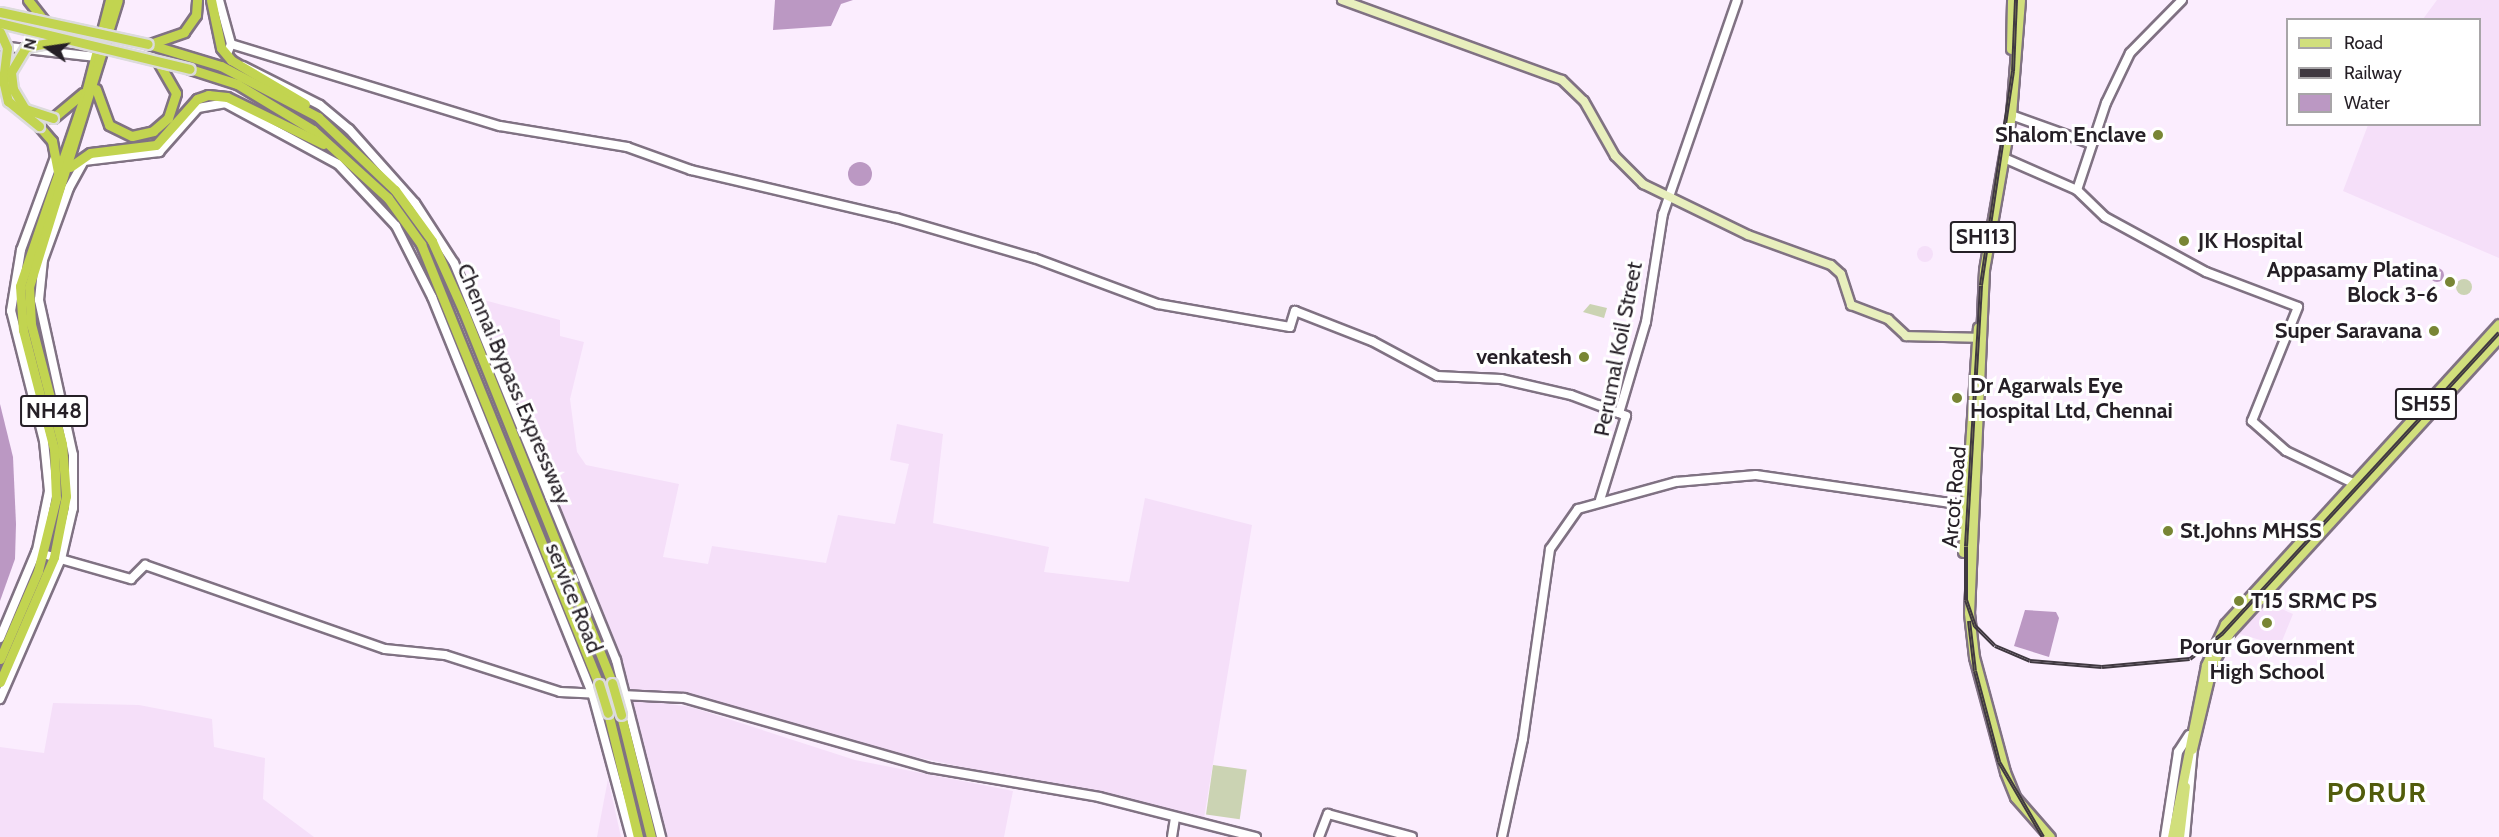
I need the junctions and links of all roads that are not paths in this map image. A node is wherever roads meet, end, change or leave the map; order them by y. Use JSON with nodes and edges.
{"nodes":[{"id":1,"x":28,"y":0,"type":"edge"},
{"id":2,"x":110,"y":0,"type":"edge"},
{"id":3,"x":118,"y":0,"type":"edge"},
{"id":4,"x":197,"y":0,"type":"edge"},
{"id":5,"x":211,"y":0,"type":"edge"},
{"id":6,"x":219,"y":0,"type":"edge"},
{"id":7,"x":1342,"y":0,"type":"edge"},
{"id":8,"x":1737,"y":0,"type":"edge"},
{"id":9,"x":2012,"y":0,"type":"edge"},
{"id":10,"x":2020,"y":0,"type":"edge"},
{"id":11,"x":2182,"y":0,"type":"edge"},
{"id":12,"x":0,"y":12,"type":"edge"},
{"id":13,"x":45,"y":22,"type":"junction"},
{"id":14,"x":0,"y":23,"type":"edge"},
{"id":15,"x":0,"y":32,"type":"edge"},
{"id":16,"x":83,"y":42,"type":"junction"},
{"id":17,"x":148,"y":44,"type":"junction"},
{"id":18,"x":231,"y":44,"type":"junction"},
{"id":19,"x":0,"y":46,"type":"edge"},
{"id":20,"x":227,"y":54,"type":"junction"},
{"id":21,"x":96,"y":57,"type":"junction"},
{"id":22,"x":155,"y":58,"type":"junction"},
{"id":23,"x":239,"y":65,"type":"junction"},
{"id":24,"x":91,"y":87,"type":"junction"},
{"id":25,"x":2011,"y":115,"type":"junction"},
{"id":26,"x":318,"y":117,"type":"junction"},
{"id":27,"x":2092,"y":144,"type":"junction"},
{"id":28,"x":56,"y":155,"type":"junction"},
{"id":29,"x":2004,"y":158,"type":"junction"},
{"id":30,"x":354,"y":162,"type":"junction"},
{"id":31,"x":66,"y":173,"type":"junction"},
{"id":32,"x":2077,"y":190,"type":"junction"},
{"id":33,"x":1669,"y":198,"type":"junction"},
{"id":34,"x":39,"y":211,"type":"junction"},
{"id":35,"x":2499,"y":324,"type":"edge"},
{"id":36,"x":1981,"y":336,"type":"junction"},
{"id":37,"x":2499,"y":337,"type":"edge"},
{"id":38,"x":1619,"y":413,"type":"junction"},
{"id":39,"x":2384,"y":456,"type":"junction"},
{"id":40,"x":2353,"y":488,"type":"junction"},
{"id":41,"x":1600,"y":501,"type":"junction"},
{"id":42,"x":1965,"y":505,"type":"junction"},
{"id":43,"x":49,"y":556,"type":"junction"},
{"id":44,"x":2279,"y":570,"type":"junction"},
{"id":45,"x":0,"y":639,"type":"edge"},
{"id":46,"x":0,"y":659,"type":"edge"},
{"id":47,"x":1977,"y":679,"type":"junction"},
{"id":48,"x":0,"y":682,"type":"edge"},
{"id":49,"x":625,"y":694,"type":"junction"},
{"id":50,"x":593,"y":696,"type":"junction"},
{"id":51,"x":0,"y":699,"type":"edge"},
{"id":52,"x":2189,"y":735,"type":"junction"},
{"id":53,"x":2190,"y":751,"type":"junction"},
{"id":54,"x":1175,"y":817,"type":"junction"},
{"id":55,"x":631,"y":837,"type":"edge"},
{"id":56,"x":638,"y":837,"type":"edge"},
{"id":57,"x":651,"y":837,"type":"edge"},
{"id":58,"x":661,"y":837,"type":"edge"},
{"id":59,"x":1172,"y":837,"type":"edge"},
{"id":60,"x":1256,"y":837,"type":"edge"},
{"id":61,"x":1318,"y":837,"type":"edge"},
{"id":62,"x":1412,"y":837,"type":"edge"},
{"id":63,"x":1502,"y":837,"type":"edge"},
{"id":64,"x":2042,"y":837,"type":"edge"},
{"id":65,"x":2050,"y":837,"type":"edge"},
{"id":66,"x":2165,"y":837,"type":"edge"},
{"id":67,"x":2172,"y":837,"type":"edge"},
{"id":68,"x":2180,"y":837,"type":"edge"},
{"id":69,"x":2185,"y":837,"type":"edge"}],
"edges":[{"from":1,"to":13,"type":"highway"},
{"from":2,"to":21,"type":"highway"},
{"from":3,"to":24,"type":"highway"},
{"from":4,"to":17,"type":"highway"},
{"from":5,"to":20,"type":"highway"},
{"from":6,"to":18,"type":"street"},
{"from":7,"to":33,"type":"main road"},
{"from":8,"to":33,"type":"street","name":"Perumal Koil Street"},
{"from":9,"to":36,"type":"main road","name":"Arcot Road","number":"SH113"},
{"from":10,"to":25,"type":"main road","name":"Arcot Road","number":"SH113"},
{"from":11,"to":27,"type":"street"},
{"from":12,"to":13,"type":"highway","name":"Chennai Bypass Expressway","bridge":true},
{"from":13,"to":17,"type":"highway","name":"Chennai Bypass Expressway","bridge":true},
{"from":14,"to":16,"type":"highway","bridge":true},
{"from":15,"to":28,"type":"highway","bridge":true},
{"from":16,"to":22,"type":"highway","name":"Chennai Bypass Expressway","bridge":true},
{"from":16,"to":24,"type":"highway","bridge":true},
{"from":17,"to":26,"type":"highway","name":"Chennai Bypass Expressway"},
{"from":18,"to":20,"type":"street"},
{"from":18,"to":38,"type":"street"},
{"from":19,"to":21,"type":"street"},
{"from":20,"to":23,"type":"highway"},
{"from":21,"to":24,"type":"highway"},
{"from":22,"to":24,"type":"highway"},
{"from":22,"to":30,"type":"highway","name":"Chennai Bypass Expressway","bridge":true},
{"from":23,"to":26,"type":"highway"},
{"from":23,"to":49,"type":"street"},
{"from":24,"to":31,"type":"highway","number":"NH48"},
{"from":25,"to":27,"type":"street"},
{"from":25,"to":29,"type":"main road","name":"Arcot Road","number":"SH113"},
{"from":26,"to":57,"type":"highway","name":"Chennai Bypass Expressway","bridge":true},
{"from":27,"to":32,"type":"street"},
{"from":28,"to":31,"type":"highway"},
{"from":28,"to":34,"type":"street"},
{"from":29,"to":32,"type":"street"},
{"from":29,"to":36,"type":"main road","name":"Arcot Road","number":"SH113"},
{"from":30,"to":31,"type":"highway"},
{"from":30,"to":56,"type":"highway","name":"Chennai Bypass Expressway","bridge":true},
{"from":31,"to":34,"type":"highway","number":"NH48"},
{"from":31,"to":43,"type":"highway","number":"NH48"},
{"from":31,"to":50,"type":"street","name":"service Road"},
{"from":32,"to":40,"type":"street"},
{"from":33,"to":36,"type":"main road"},
{"from":33,"to":38,"type":"street","name":"Perumal Koil Street"},
{"from":34,"to":43,"type":"highway","number":"NH48"},
{"from":35,"to":39,"type":"main road","number":"SH55"},
{"from":36,"to":42,"type":"main road","name":"Arcot Road","number":"SH113"},
{"from":36,"to":47,"type":"main road","name":"Arcot Road","number":"SH113"},
{"from":37,"to":39,"type":"main road","number":"SH55"},
{"from":38,"to":41,"type":"street","name":"Perumal Koil Street"},
{"from":39,"to":40,"type":"main road","number":"SH55"},
{"from":40,"to":44,"type":"main road","number":"SH55"},
{"from":41,"to":42,"type":"street"},
{"from":41,"to":63,"type":"street"},
{"from":42,"to":47,"type":"main road","name":"Arcot Road","number":"SH113"},
{"from":43,"to":45,"type":"street"},
{"from":43,"to":46,"type":"highway","number":"NH48"},
{"from":43,"to":48,"type":"highway","number":"NH48"},
{"from":43,"to":50,"type":"street"},
{"from":43,"to":51,"type":"street"},
{"from":44,"to":52,"type":"main road","number":"SH55"},
{"from":44,"to":53,"type":"main road","number":"SH55"},
{"from":47,"to":64,"type":"main road","name":"Arcot Road","number":"SH113"},
{"from":47,"to":65,"type":"main road","name":"Arcot Road","number":"SH113"},
{"from":49,"to":50,"type":"street"},
{"from":49,"to":54,"type":"street"},
{"from":49,"to":58,"type":"street"},
{"from":50,"to":55,"type":"street","name":"service Road"},
{"from":52,"to":53,"type":"main road","number":"SH55"},
{"from":52,"to":66,"type":"street"},
{"from":53,"to":67,"type":"main road","number":"SH55"},
{"from":53,"to":68,"type":"main road","number":"SH55"},
{"from":53,"to":69,"type":"street"},
{"from":54,"to":59,"type":"street"},
{"from":54,"to":60,"type":"street"},
{"from":61,"to":62,"type":"street"}]}
